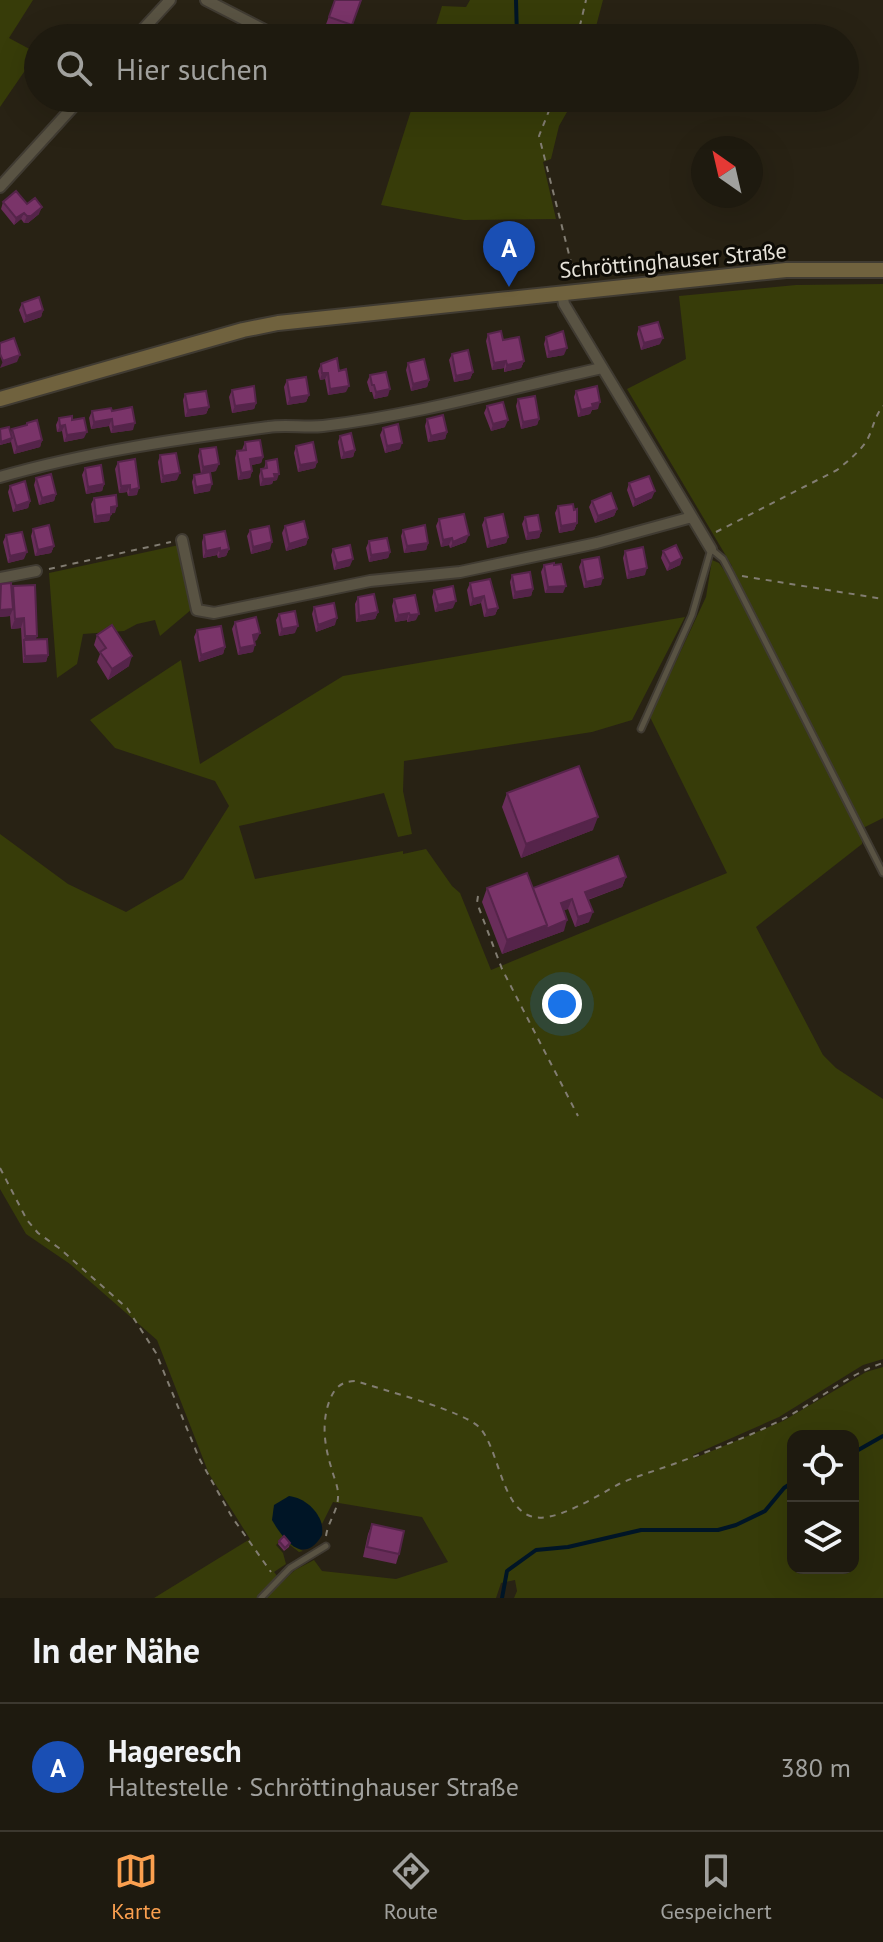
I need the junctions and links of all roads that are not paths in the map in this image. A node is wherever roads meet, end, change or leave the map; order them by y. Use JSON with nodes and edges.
{"nodes":[{"id":1,"x":170,"y":0,"type":"edge"},
{"id":2,"x":206,"y":0,"type":"edge"},
{"id":3,"x":148,"y":24,"type":"edge"},
{"id":4,"x":253,"y":24,"type":"edge"},
{"id":5,"x":68,"y":112,"type":"edge"},
{"id":6,"x":0,"y":187,"type":"edge"},
{"id":7,"x":883,"y":270,"type":"edge"},
{"id":8,"x":562,"y":293,"type":"junction"},
{"id":9,"x":602,"y":368,"type":"junction"},
{"id":10,"x":0,"y":399,"type":"edge"},
{"id":11,"x":0,"y":477,"type":"edge"},
{"id":12,"x":692,"y":517,"type":"junction"},
{"id":13,"x":182,"y":540,"type":"road end"},
{"id":14,"x":708,"y":544,"type":"junction"},
{"id":15,"x":36,"y":571,"type":"road end"},
{"id":16,"x":0,"y":578,"type":"edge"},
{"id":17,"x":641,"y":729,"type":"dead end"},
{"id":18,"x":883,"y":873,"type":"edge"},
{"id":19,"x":326,"y":1546,"type":"road end"},
{"id":20,"x":261,"y":1598,"type":"edge"}],
"edges":[{"from":1,"to":3,"type":"street"},
{"from":2,"to":4,"type":"street"},
{"from":5,"to":6,"type":"street"},
{"from":7,"to":8,"type":"main road","name":"Schröttinghauser Straße"},
{"from":8,"to":9,"type":"street"},
{"from":8,"to":10,"type":"main road","name":"Schröttinghauser Straße"},
{"from":9,"to":11,"type":"street"},
{"from":9,"to":12,"type":"street"},
{"from":12,"to":13,"type":"street"},
{"from":12,"to":14,"type":"street"},
{"from":14,"to":17,"type":"lane"},
{"from":14,"to":18,"type":"lane"},
{"from":15,"to":16,"type":"street"},
{"from":19,"to":20,"type":"lane"}]}
